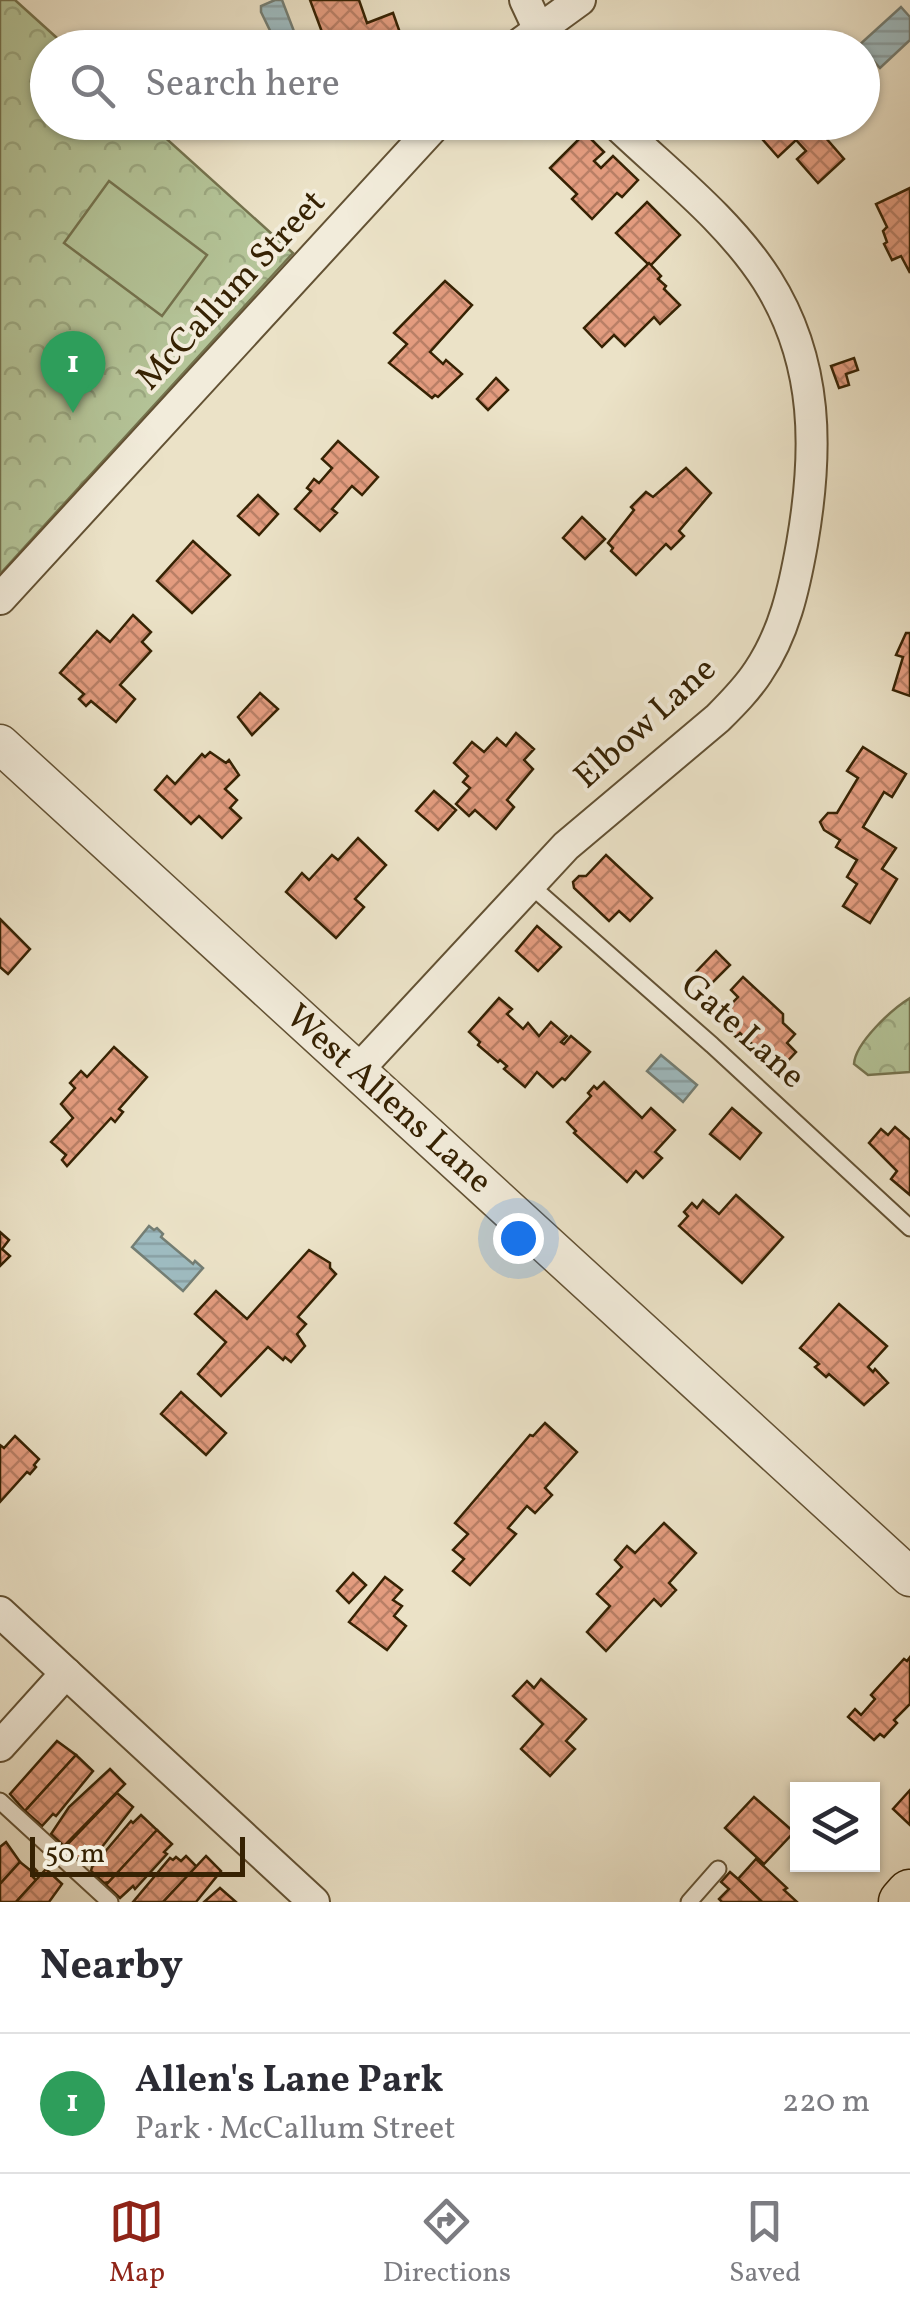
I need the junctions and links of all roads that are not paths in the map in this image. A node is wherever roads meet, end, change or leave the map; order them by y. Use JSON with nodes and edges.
{"nodes":[{"id":1,"x":525,"y":0,"type":"edge"},
{"id":2,"x":580,"y":0,"type":"edge"},
{"id":3,"x":531,"y":30,"type":"edge"},
{"id":4,"x":546,"y":30,"type":"edge"},
{"id":5,"x":421,"y":140,"type":"edge"},
{"id":6,"x":633,"y":140,"type":"edge"},
{"id":7,"x":0,"y":599,"type":"edge"},
{"id":8,"x":0,"y":744,"type":"edge"},
{"id":9,"x":529,"y":884,"type":"junction"},
{"id":10,"x":357,"y":1071,"type":"junction"},
{"id":11,"x":910,"y":1228,"type":"edge"},
{"id":12,"x":910,"y":1576,"type":"edge"},
{"id":13,"x":0,"y":1612,"type":"edge"},
{"id":14,"x":66,"y":1673,"type":"junction"},
{"id":15,"x":0,"y":1746,"type":"edge"},
{"id":16,"x":0,"y":1800,"type":"edge"},
{"id":17,"x":718,"y":1869,"type":"dead end"},
{"id":18,"x":910,"y":1894,"type":"edge"},
{"id":19,"x":110,"y":1902,"type":"edge"},
{"id":20,"x":314,"y":1902,"type":"edge"},
{"id":21,"x":689,"y":1902,"type":"edge"},
{"id":22,"x":903,"y":1902,"type":"edge"}],
"edges":[{"from":1,"to":3,"type":"street"},
{"from":2,"to":4,"type":"street"},
{"from":5,"to":7,"type":"street","name":"McCallum Street"},
{"from":6,"to":9,"type":"street","name":"Elbow Lane"},
{"from":8,"to":10,"type":"street","name":"West Allens Lane"},
{"from":9,"to":10,"type":"street","name":"Elbow Lane"},
{"from":9,"to":11,"type":"lane","name":"Gate Lane"},
{"from":10,"to":12,"type":"street","name":"West Allens Lane"},
{"from":13,"to":14,"type":"street"},
{"from":14,"to":15,"type":"street"},
{"from":14,"to":20,"type":"street"},
{"from":16,"to":19,"type":"lane"},
{"from":17,"to":21,"type":"lane"},
{"from":18,"to":22,"type":"main road"}]}
